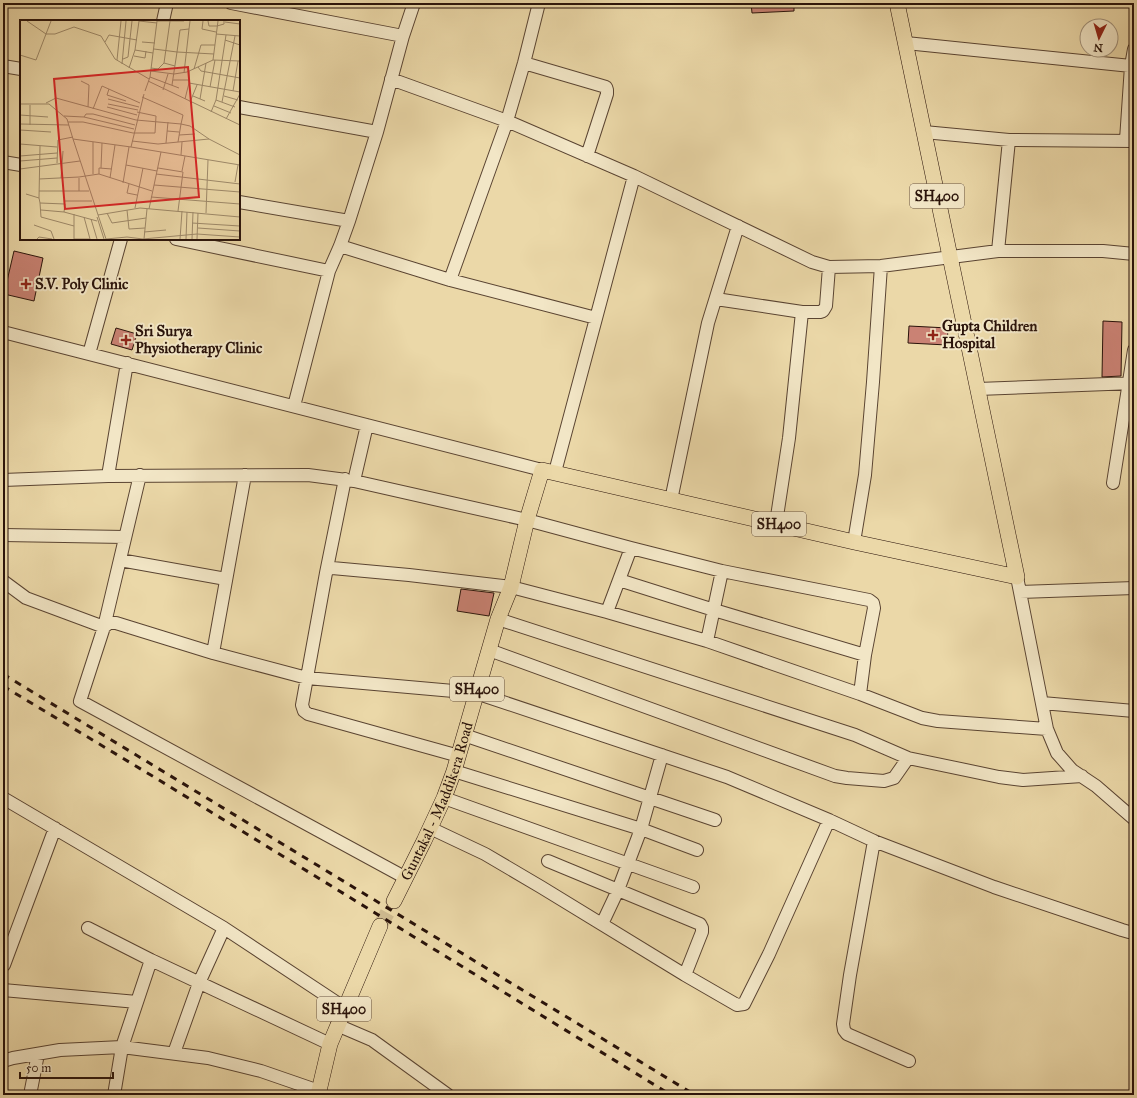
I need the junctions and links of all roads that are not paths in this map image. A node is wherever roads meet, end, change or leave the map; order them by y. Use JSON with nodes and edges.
{"nodes":[{"id":1,"x":167,"y":3,"type":"edge"},
{"id":2,"x":231,"y":3,"type":"edge"},
{"id":3,"x":414,"y":3,"type":"edge"},
{"id":4,"x":539,"y":3,"type":"edge"},
{"id":5,"x":896,"y":3,"type":"edge"},
{"id":6,"x":163,"y":20,"type":"edge"},
{"id":7,"x":404,"y":36,"type":"junction"},
{"id":8,"x":906,"y":43,"type":"junction"},
{"id":9,"x":1134,"y":50,"type":"edge"},
{"id":10,"x":524,"y":63,"type":"junction"},
{"id":11,"x":3,"y":66,"type":"edge"},
{"id":12,"x":1131,"y":66,"type":"junction"},
{"id":13,"x":20,"y":69,"type":"edge"},
{"id":14,"x":391,"y":79,"type":"junction"},
{"id":15,"x":240,"y":107,"type":"edge"},
{"id":16,"x":506,"y":121,"type":"junction"},
{"id":17,"x":377,"y":132,"type":"junction"},
{"id":18,"x":924,"y":132,"type":"junction"},
{"id":19,"x":1009,"y":140,"type":"junction"},
{"id":20,"x":1130,"y":141,"type":"edge"},
{"id":21,"x":587,"y":156,"type":"junction"},
{"id":22,"x":3,"y":162,"type":"edge"},
{"id":23,"x":20,"y":165,"type":"edge"},
{"id":24,"x":634,"y":176,"type":"junction"},
{"id":25,"x":240,"y":202,"type":"edge"},
{"id":26,"x":349,"y":221,"type":"junction"},
{"id":27,"x":738,"y":226,"type":"junction"},
{"id":28,"x":121,"y":240,"type":"edge"},
{"id":29,"x":181,"y":240,"type":"edge"},
{"id":30,"x":340,"y":246,"type":"junction"},
{"id":31,"x":998,"y":251,"type":"junction"},
{"id":32,"x":1134,"y":254,"type":"edge"},
{"id":33,"x":950,"y":257,"type":"junction"},
{"id":34,"x":881,"y":266,"type":"junction"},
{"id":35,"x":829,"y":267,"type":"junction"},
{"id":36,"x":329,"y":271,"type":"junction"},
{"id":37,"x":450,"y":280,"type":"junction"},
{"id":38,"x":716,"y":299,"type":"junction"},
{"id":39,"x":802,"y":312,"type":"junction"},
{"id":40,"x":596,"y":318,"type":"junction"},
{"id":41,"x":3,"y":332,"type":"edge"},
{"id":42,"x":1134,"y":350,"type":"edge"},
{"id":43,"x":89,"y":354,"type":"junction"},
{"id":44,"x":127,"y":363,"type":"junction"},
{"id":45,"x":1132,"y":383,"type":"edge"},
{"id":46,"x":978,"y":389,"type":"junction"},
{"id":47,"x":294,"y":406,"type":"junction"},
{"id":48,"x":367,"y":425,"type":"junction"},
{"id":49,"x":549,"y":471,"type":"junction"},
{"id":50,"x":140,"y":475,"type":"junction"},
{"id":51,"x":245,"y":475,"type":"junction"},
{"id":52,"x":108,"y":476,"type":"junction"},
{"id":53,"x":3,"y":480,"type":"edge"},
{"id":54,"x":350,"y":480,"type":"junction"},
{"id":55,"x":1113,"y":483,"type":"dead end"},
{"id":56,"x":671,"y":500,"type":"junction"},
{"id":57,"x":528,"y":520,"type":"junction"},
{"id":58,"x":776,"y":523,"type":"junction"},
{"id":59,"x":3,"y":535,"type":"edge"},
{"id":60,"x":125,"y":538,"type":"junction"},
{"id":61,"x":854,"y":542,"type":"junction"},
{"id":62,"x":631,"y":548,"type":"junction"},
{"id":63,"x":120,"y":560,"type":"junction"},
{"id":64,"x":722,"y":571,"type":"junction"},
{"id":65,"x":326,"y":572,"type":"junction"},
{"id":66,"x":226,"y":579,"type":"junction"},
{"id":67,"x":618,"y":580,"type":"junction"},
{"id":68,"x":3,"y":581,"type":"edge"},
{"id":69,"x":1018,"y":584,"type":"junction"},
{"id":70,"x":511,"y":587,"type":"junction"},
{"id":71,"x":1134,"y":588,"type":"edge"},
{"id":72,"x":714,"y":610,"type":"junction"},
{"id":73,"x":607,"y":612,"type":"junction"},
{"id":74,"x":498,"y":619,"type":"junction"},
{"id":75,"x":104,"y":627,"type":"junction"},
{"id":76,"x":707,"y":640,"type":"junction"},
{"id":77,"x":489,"y":650,"type":"junction"},
{"id":78,"x":213,"y":653,"type":"junction"},
{"id":79,"x":865,"y":654,"type":"junction"},
{"id":80,"x":307,"y":678,"type":"junction"},
{"id":81,"x":476,"y":693,"type":"junction"},
{"id":82,"x":860,"y":694,"type":"junction"},
{"id":83,"x":1042,"y":703,"type":"junction"},
{"id":84,"x":1134,"y":711,"type":"edge"},
{"id":85,"x":1047,"y":729,"type":"junction"},
{"id":86,"x":464,"y":735,"type":"junction"},
{"id":87,"x":662,"y":755,"type":"junction"},
{"id":88,"x":459,"y":756,"type":"junction"},
{"id":89,"x":908,"y":758,"type":"junction"},
{"id":90,"x":454,"y":771,"type":"junction"},
{"id":91,"x":1082,"y":776,"type":"junction"},
{"id":92,"x":444,"y":798,"type":"junction"},
{"id":93,"x":650,"y":798,"type":"junction"},
{"id":94,"x":5,"y":802,"type":"edge"},
{"id":95,"x":1134,"y":819,"type":"edge"},
{"id":96,"x":715,"y":820,"type":"dead end"},
{"id":97,"x":829,"y":820,"type":"junction"},
{"id":98,"x":55,"y":828,"type":"junction"},
{"id":99,"x":430,"y":828,"type":"junction"},
{"id":100,"x":641,"y":829,"type":"junction"},
{"id":101,"x":874,"y":841,"type":"junction"},
{"id":102,"x":697,"y":850,"type":"dead end"},
{"id":103,"x":548,"y":861,"type":"dead end"},
{"id":104,"x":628,"y":864,"type":"junction"},
{"id":105,"x":406,"y":878,"type":"junction"},
{"id":106,"x":693,"y":887,"type":"dead end"},
{"id":107,"x":618,"y":890,"type":"junction"},
{"id":108,"x":394,"y":901,"type":"tunnel mouth"},
{"id":109,"x":602,"y":924,"type":"junction"},
{"id":110,"x":380,"y":926,"type":"tunnel mouth"},
{"id":111,"x":88,"y":928,"type":"dead end"},
{"id":112,"x":224,"y":928,"type":"junction"},
{"id":113,"x":1134,"y":932,"type":"edge"},
{"id":114,"x":151,"y":960,"type":"junction"},
{"id":115,"x":3,"y":968,"type":"edge"},
{"id":116,"x":685,"y":975,"type":"junction"},
{"id":117,"x":200,"y":983,"type":"junction"},
{"id":118,"x":3,"y":990,"type":"edge"},
{"id":119,"x":137,"y":1002,"type":"junction"},
{"id":120,"x":345,"y":1008,"type":"junction"},
{"id":121,"x":337,"y":1025,"type":"junction"},
{"id":122,"x":330,"y":1044,"type":"junction"},
{"id":123,"x":122,"y":1047,"type":"junction"},
{"id":124,"x":174,"y":1053,"type":"junction"},
{"id":125,"x":38,"y":1054,"type":"junction"},
{"id":126,"x":909,"y":1061,"type":"dead end"},
{"id":127,"x":3,"y":1062,"type":"edge"},
{"id":128,"x":318,"y":1093,"type":"edge"},
{"id":129,"x":30,"y":1095,"type":"edge"},
{"id":130,"x":114,"y":1095,"type":"edge"},
{"id":131,"x":448,"y":1095,"type":"edge"}],
"edges":[{"from":1,"to":6,"type":"street"},
{"from":2,"to":7,"type":"street"},
{"from":3,"to":7,"type":"street"},
{"from":4,"to":10,"type":"street"},
{"from":5,"to":8,"type":"main road","number":"SH400"},
{"from":7,"to":14,"type":"street"},
{"from":8,"to":12,"type":"street"},
{"from":8,"to":18,"type":"main road","number":"SH400"},
{"from":9,"to":12,"type":"street"},
{"from":10,"to":16,"type":"street"},
{"from":10,"to":21,"type":"street"},
{"from":11,"to":13,"type":"street"},
{"from":12,"to":20,"type":"street"},
{"from":14,"to":16,"type":"street"},
{"from":14,"to":17,"type":"street"},
{"from":15,"to":17,"type":"street"},
{"from":16,"to":21,"type":"street"},
{"from":16,"to":37,"type":"street"},
{"from":17,"to":26,"type":"street"},
{"from":18,"to":19,"type":"street"},
{"from":18,"to":33,"type":"main road","number":"SH400"},
{"from":19,"to":20,"type":"street"},
{"from":19,"to":31,"type":"street"},
{"from":21,"to":24,"type":"street"},
{"from":22,"to":23,"type":"street"},
{"from":24,"to":27,"type":"street"},
{"from":24,"to":40,"type":"street"},
{"from":25,"to":26,"type":"street"},
{"from":26,"to":30,"type":"street"},
{"from":27,"to":35,"type":"street"},
{"from":27,"to":38,"type":"street"},
{"from":28,"to":43,"type":"street"},
{"from":29,"to":36,"type":"street"},
{"from":30,"to":36,"type":"street"},
{"from":30,"to":37,"type":"street"},
{"from":31,"to":32,"type":"street"},
{"from":31,"to":33,"type":"street"},
{"from":33,"to":34,"type":"street"},
{"from":33,"to":46,"type":"main road","number":"SH400"},
{"from":34,"to":35,"type":"street"},
{"from":34,"to":61,"type":"street"},
{"from":35,"to":39,"type":"street"},
{"from":36,"to":47,"type":"street"},
{"from":37,"to":40,"type":"street"},
{"from":38,"to":39,"type":"street"},
{"from":38,"to":56,"type":"street"},
{"from":39,"to":58,"type":"street"},
{"from":40,"to":49,"type":"street"},
{"from":41,"to":43,"type":"street"},
{"from":42,"to":45,"type":"street"},
{"from":43,"to":44,"type":"street"},
{"from":44,"to":47,"type":"street"},
{"from":44,"to":52,"type":"street"},
{"from":45,"to":46,"type":"street"},
{"from":45,"to":55,"type":"street"},
{"from":46,"to":69,"type":"main road","number":"SH400"},
{"from":47,"to":48,"type":"street"},
{"from":48,"to":49,"type":"street"},
{"from":48,"to":54,"type":"street"},
{"from":49,"to":56,"type":"main road","number":"SH400"},
{"from":49,"to":57,"type":"main road","name":"Guntakal - Maddikera Road","number":"SH400"},
{"from":50,"to":51,"type":"street"},
{"from":50,"to":52,"type":"street"},
{"from":50,"to":60,"type":"street"},
{"from":51,"to":54,"type":"street"},
{"from":51,"to":66,"type":"street"},
{"from":52,"to":53,"type":"street"},
{"from":54,"to":57,"type":"street"},
{"from":54,"to":65,"type":"street"},
{"from":56,"to":58,"type":"main road","number":"SH400"},
{"from":57,"to":62,"type":"street"},
{"from":57,"to":70,"type":"main road","name":"Guntakal - Maddikera Road","number":"SH400"},
{"from":58,"to":61,"type":"main road","number":"SH400"},
{"from":59,"to":60,"type":"street"},
{"from":60,"to":63,"type":"street"},
{"from":61,"to":69,"type":"main road","number":"SH400"},
{"from":62,"to":64,"type":"street"},
{"from":62,"to":67,"type":"street"},
{"from":63,"to":66,"type":"street"},
{"from":63,"to":75,"type":"street"},
{"from":64,"to":72,"type":"street"},
{"from":64,"to":79,"type":"street"},
{"from":65,"to":70,"type":"street"},
{"from":65,"to":80,"type":"street"},
{"from":66,"to":78,"type":"street"},
{"from":67,"to":72,"type":"street"},
{"from":67,"to":73,"type":"street"},
{"from":68,"to":75,"type":"street"},
{"from":69,"to":71,"type":"street"},
{"from":69,"to":83,"type":"street"},
{"from":70,"to":73,"type":"street"},
{"from":70,"to":74,"type":"main road","name":"Guntakal - Maddikera Road","number":"SH400"},
{"from":72,"to":76,"type":"street"},
{"from":72,"to":79,"type":"street"},
{"from":73,"to":76,"type":"street"},
{"from":74,"to":77,"type":"main road","name":"Guntakal - Maddikera Road","number":"SH400"},
{"from":74,"to":89,"type":"street"},
{"from":75,"to":78,"type":"street"},
{"from":75,"to":105,"type":"street"},
{"from":76,"to":82,"type":"street"},
{"from":77,"to":81,"type":"main road","name":"Guntakal - Maddikera Road","number":"SH400"},
{"from":77,"to":89,"type":"street"},
{"from":78,"to":80,"type":"street"},
{"from":79,"to":82,"type":"street"},
{"from":80,"to":81,"type":"street"},
{"from":80,"to":88,"type":"street"},
{"from":81,"to":86,"type":"main road","name":"Guntakal - Maddikera Road","number":"SH400"},
{"from":81,"to":87,"type":"street"},
{"from":82,"to":85,"type":"street"},
{"from":83,"to":84,"type":"street"},
{"from":83,"to":85,"type":"street"},
{"from":85,"to":91,"type":"street"},
{"from":86,"to":88,"type":"main road","name":"Guntakal - Maddikera Road","number":"SH400"},
{"from":86,"to":93,"type":"street"},
{"from":87,"to":93,"type":"street"},
{"from":87,"to":97,"type":"street"},
{"from":88,"to":90,"type":"main road","name":"Guntakal - Maddikera Road","number":"SH400"},
{"from":89,"to":91,"type":"street"},
{"from":90,"to":92,"type":"main road","name":"Guntakal - Maddikera Road","number":"SH400"},
{"from":90,"to":100,"type":"street"},
{"from":91,"to":95,"type":"street"},
{"from":92,"to":99,"type":"main road","name":"Guntakal - Maddikera Road","number":"SH400"},
{"from":92,"to":104,"type":"street"},
{"from":93,"to":96,"type":"street"},
{"from":93,"to":100,"type":"street"},
{"from":94,"to":98,"type":"street"},
{"from":97,"to":101,"type":"street"},
{"from":97,"to":116,"type":"street"},
{"from":98,"to":112,"type":"street"},
{"from":98,"to":115,"type":"street"},
{"from":99,"to":105,"type":"main road","name":"Guntakal - Maddikera Road","number":"SH400"},
{"from":99,"to":109,"type":"street"},
{"from":100,"to":102,"type":"street"},
{"from":100,"to":104,"type":"street"},
{"from":101,"to":113,"type":"street"},
{"from":101,"to":126,"type":"street"},
{"from":103,"to":107,"type":"street"},
{"from":104,"to":106,"type":"street"},
{"from":104,"to":107,"type":"street"},
{"from":105,"to":108,"type":"main road","name":"Guntakal - Maddikera Road","number":"SH400"},
{"from":107,"to":109,"type":"street"},
{"from":107,"to":116,"type":"street"},
{"from":109,"to":116,"type":"street"},
{"from":110,"to":120,"type":"main road","number":"SH400"},
{"from":111,"to":114,"type":"street"},
{"from":112,"to":117,"type":"street"},
{"from":112,"to":120,"type":"street"},
{"from":114,"to":117,"type":"street"},
{"from":114,"to":119,"type":"street"},
{"from":117,"to":122,"type":"street"},
{"from":117,"to":124,"type":"street"},
{"from":118,"to":119,"type":"street"},
{"from":119,"to":123,"type":"street"},
{"from":120,"to":121,"type":"main road","number":"SH400"},
{"from":121,"to":122,"type":"main road","number":"SH400"},
{"from":121,"to":131,"type":"street"},
{"from":122,"to":128,"type":"main road","number":"SH400"},
{"from":123,"to":124,"type":"street"},
{"from":123,"to":125,"type":"street"},
{"from":123,"to":130,"type":"street"},
{"from":124,"to":128,"type":"street"},
{"from":125,"to":127,"type":"street"},
{"from":125,"to":129,"type":"street"}]}
